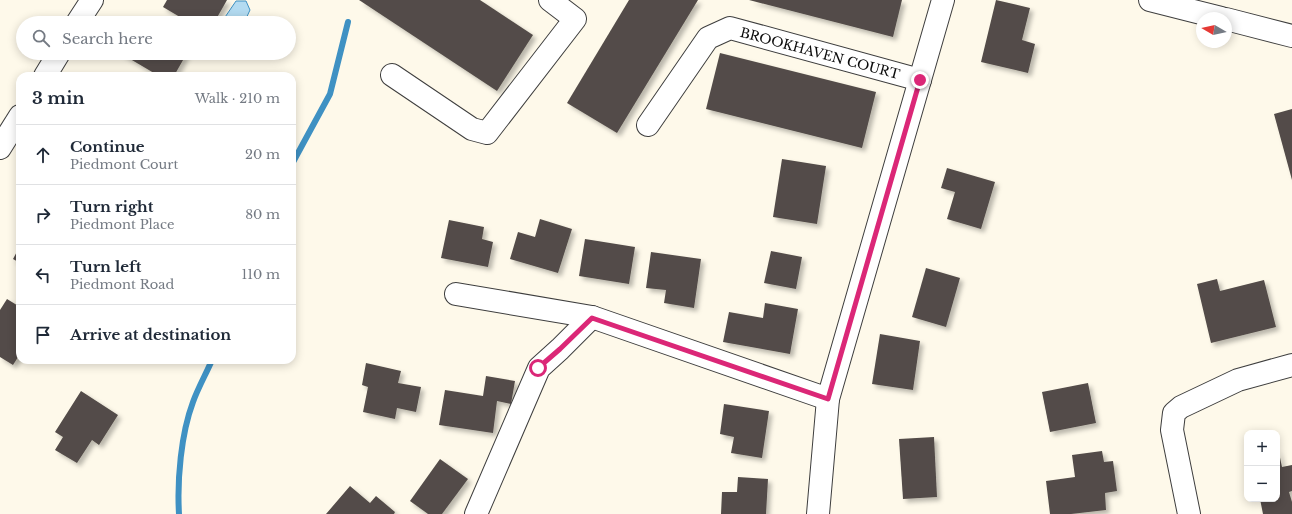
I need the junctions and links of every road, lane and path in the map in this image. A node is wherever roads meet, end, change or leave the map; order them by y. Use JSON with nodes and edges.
{"nodes":[{"id":1,"x":92,"y":0,"type":"edge"},
{"id":2,"x":550,"y":0,"type":"edge"},
{"id":3,"x":943,"y":0,"type":"edge"},
{"id":4,"x":1150,"y":0,"type":"edge"},
{"id":5,"x":1197,"y":12,"type":"edge"},
{"id":6,"x":82,"y":16,"type":"edge"},
{"id":7,"x":1232,"y":21,"type":"edge"},
{"id":8,"x":1292,"y":36,"type":"edge"},
{"id":9,"x":55,"y":60,"type":"edge"},
{"id":10,"x":47,"y":72,"type":"edge"},
{"id":11,"x":392,"y":75,"type":"dead end"},
{"id":12,"x":920,"y":80,"type":"junction"},
{"id":13,"x":16,"y":122,"type":"edge"},
{"id":14,"x":648,"y":126,"type":"dead end"},
{"id":15,"x":0,"y":148,"type":"edge"},
{"id":16,"x":456,"y":294,"type":"dead end"},
{"id":17,"x":592,"y":318,"type":"junction"},
{"id":18,"x":1292,"y":365,"type":"edge"},
{"id":19,"x":828,"y":399,"type":"junction"},
{"id":20,"x":476,"y":514,"type":"edge"},
{"id":21,"x":818,"y":514,"type":"edge"},
{"id":22,"x":1189,"y":514,"type":"edge"}],
"edges":[{"from":1,"to":6,"type":"street"},
{"from":2,"to":11,"type":"street"},
{"from":3,"to":12,"type":"street"},
{"from":4,"to":5,"type":"street"},
{"from":7,"to":8,"type":"street"},
{"from":9,"to":10,"type":"street"},
{"from":12,"to":14,"type":"street","name":"BROOKHAVEN COURT"},
{"from":12,"to":19,"type":"street"},
{"from":13,"to":15,"type":"street"},
{"from":16,"to":17,"type":"street"},
{"from":17,"to":19,"type":"street"},
{"from":17,"to":20,"type":"street"},
{"from":18,"to":22,"type":"street"},
{"from":19,"to":21,"type":"street"}]}
